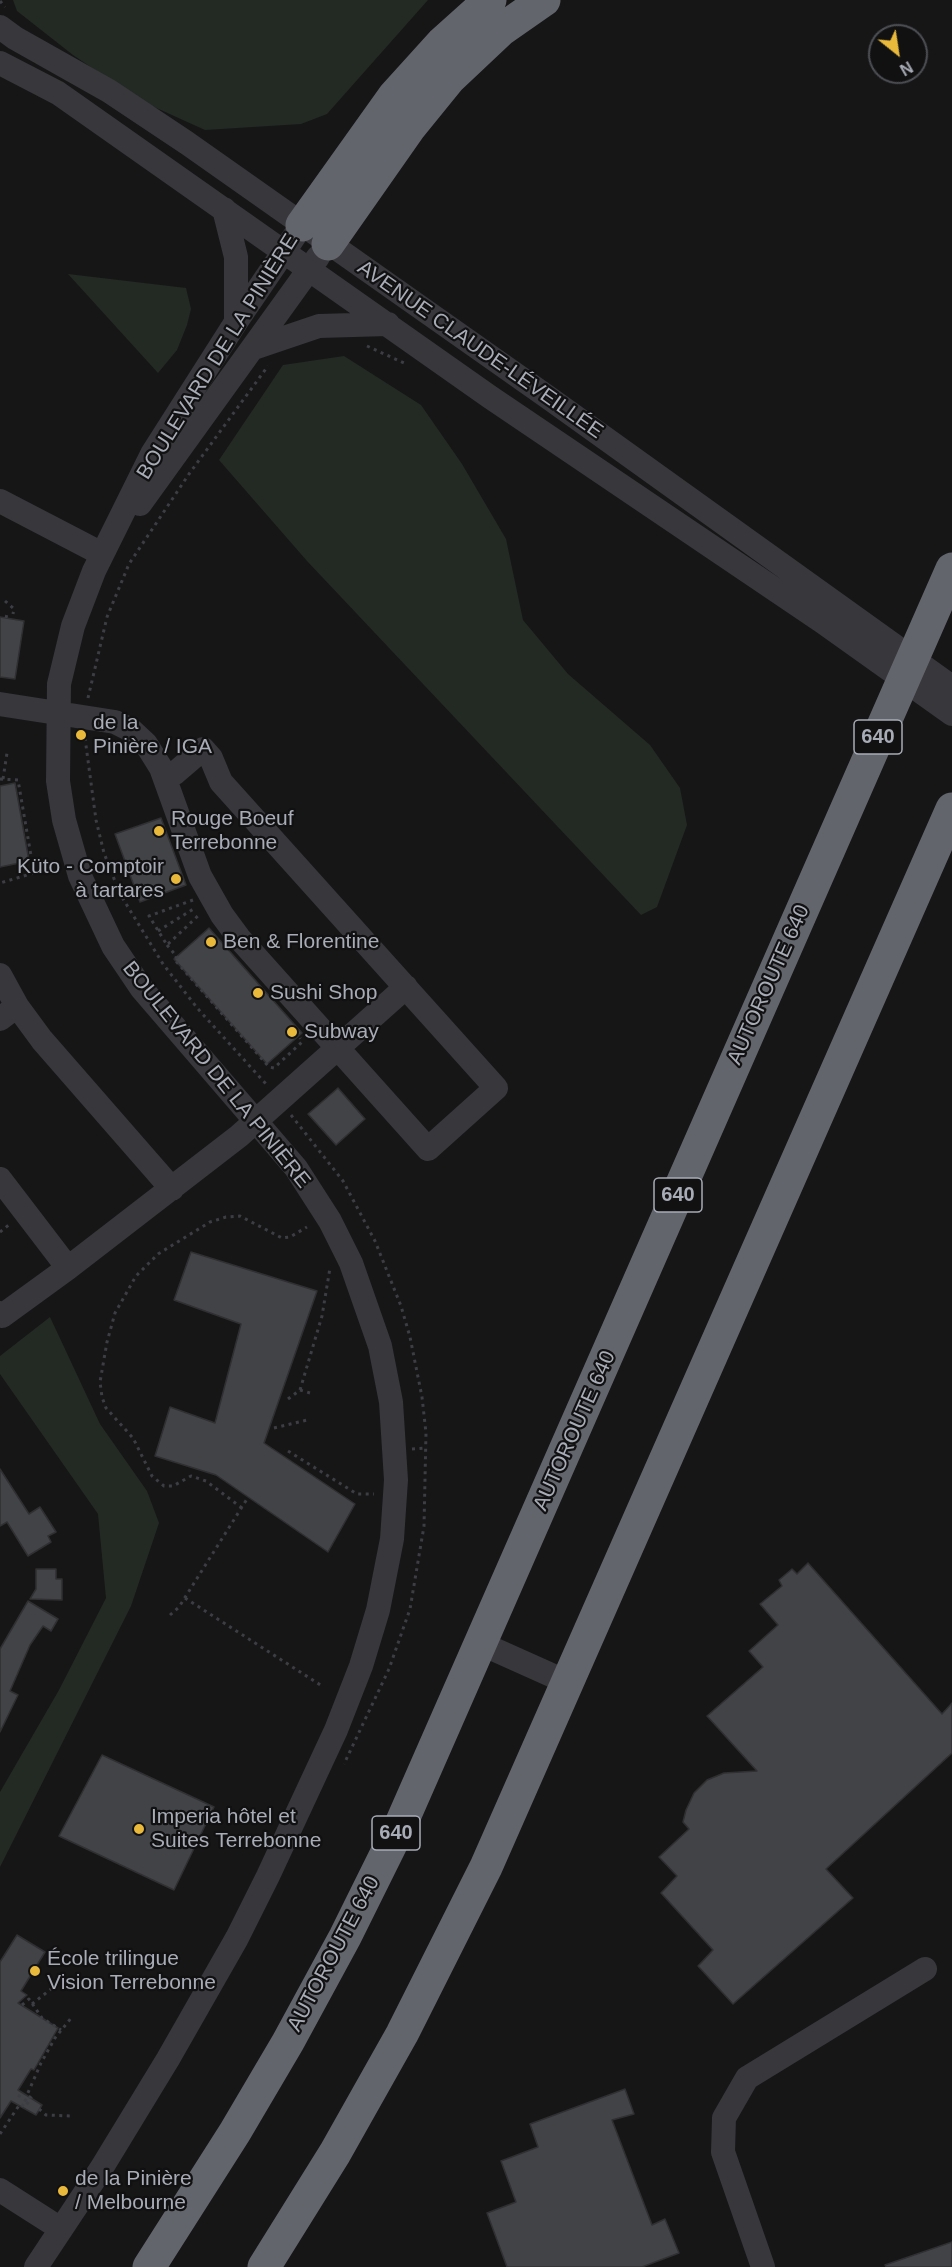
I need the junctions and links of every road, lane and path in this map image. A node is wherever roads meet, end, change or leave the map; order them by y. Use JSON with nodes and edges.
{"nodes":[{"id":1,"x":490,"y":0,"type":"edge"},
{"id":2,"x":544,"y":0,"type":"edge"},
{"id":3,"x":0,"y":27,"type":"edge"},
{"id":4,"x":0,"y":63,"type":"edge"},
{"id":5,"x":224,"y":209,"type":"junction"},
{"id":6,"x":306,"y":247,"type":"junction"},
{"id":7,"x":236,"y":322,"type":"junction"},
{"id":8,"x":388,"y":324,"type":"junction"},
{"id":9,"x":264,"y":355,"type":"junction"},
{"id":10,"x":0,"y":501,"type":"edge"},
{"id":11,"x":102,"y":554,"type":"junction"},
{"id":12,"x":952,"y":570,"type":"edge"},
{"id":13,"x":5,"y":602,"type":"dead end"},
{"id":14,"x":13,"y":614,"type":"dead end"},
{"id":15,"x":872,"y":644,"type":"junction"},
{"id":16,"x":952,"y":687,"type":"edge"},
{"id":17,"x":88,"y":701,"type":"dead end"},
{"id":18,"x":0,"y":704,"type":"edge"},
{"id":19,"x":57,"y":712,"type":"junction"},
{"id":20,"x":952,"y":714,"type":"edge"},
{"id":21,"x":85,"y":735,"type":"dead end"},
{"id":22,"x":7,"y":753,"type":"dead end"},
{"id":23,"x":165,"y":778,"type":"junction"},
{"id":24,"x":1,"y":779,"type":"edge"},
{"id":25,"x":952,"y":809,"type":"edge"},
{"id":26,"x":944,"y":835,"type":"edge"},
{"id":27,"x":0,"y":883,"type":"edge"},
{"id":28,"x":197,"y":899,"type":"dead end"},
{"id":29,"x":201,"y":904,"type":"dead end"},
{"id":30,"x":204,"y":910,"type":"dead end"},
{"id":31,"x":158,"y":931,"type":"junction"},
{"id":32,"x":167,"y":945,"type":"junction"},
{"id":33,"x":0,"y":975,"type":"edge"},
{"id":34,"x":405,"y":987,"type":"junction"},
{"id":35,"x":9,"y":1012,"type":"edge"},
{"id":36,"x":307,"y":1032,"type":"dead end"},
{"id":37,"x":337,"y":1048,"type":"junction"},
{"id":38,"x":269,"y":1088,"type":"dead end"},
{"id":39,"x":290,"y":1114,"type":"dead end"},
{"id":40,"x":257,"y":1121,"type":"junction"},
{"id":41,"x":0,"y":1179,"type":"edge"},
{"id":42,"x":172,"y":1189,"type":"junction"},
{"id":43,"x":307,"y":1227,"type":"dead end"},
{"id":44,"x":68,"y":1268,"type":"junction"},
{"id":45,"x":330,"y":1268,"type":"dead end"},
{"id":46,"x":0,"y":1313,"type":"edge"},
{"id":47,"x":300,"y":1390,"type":"junction"},
{"id":48,"x":310,"y":1394,"type":"dead end"},
{"id":49,"x":288,"y":1399,"type":"dead end"},
{"id":50,"x":307,"y":1420,"type":"dead end"},
{"id":51,"x":274,"y":1428,"type":"dead end"},
{"id":52,"x":288,"y":1451,"type":"dead end"},
{"id":53,"x":374,"y":1494,"type":"dead end"},
{"id":54,"x":247,"y":1498,"type":"dead end"},
{"id":55,"x":242,"y":1508,"type":"junction"},
{"id":56,"x":185,"y":1598,"type":"junction"},
{"id":57,"x":170,"y":1615,"type":"dead end"},
{"id":58,"x":482,"y":1644,"type":"junction"},
{"id":59,"x":569,"y":1683,"type":"junction"},
{"id":60,"x":322,"y":1686,"type":"dead end"},
{"id":61,"x":343,"y":1768,"type":"dead end"},
{"id":62,"x":925,"y":1969,"type":"dead end"},
{"id":63,"x":51,"y":1989,"type":"dead end"},
{"id":64,"x":32,"y":2004,"type":"junction"},
{"id":65,"x":22,"y":2005,"type":"dead end"},
{"id":66,"x":72,"y":2017,"type":"dead end"},
{"id":67,"x":61,"y":2030,"type":"junction"},
{"id":68,"x":18,"y":2095,"type":"dead end"},
{"id":69,"x":28,"y":2102,"type":"junction"},
{"id":70,"x":39,"y":2109,"type":"dead end"},
{"id":71,"x":70,"y":2116,"type":"dead end"},
{"id":72,"x":0,"y":2134,"type":"edge"},
{"id":73,"x":0,"y":2190,"type":"edge"},
{"id":74,"x":61,"y":2229,"type":"junction"},
{"id":75,"x":36,"y":2267,"type":"edge"},
{"id":76,"x":149,"y":2267,"type":"edge"},
{"id":77,"x":264,"y":2267,"type":"edge"},
{"id":78,"x":763,"y":2267,"type":"edge"}],
"edges":[{"from":1,"to":6,"type":"highway"},
{"from":2,"to":6,"type":"highway"},
{"from":3,"to":6,"type":"street","name":"AVENUE CLAUDE-LÉVEILLÉE"},
{"from":4,"to":5,"type":"street","name":"AVENUE CLAUDE-LÉVEILLÉE"},
{"from":5,"to":6,"type":"street","name":"AVENUE CLAUDE-LÉVEILLÉE"},
{"from":5,"to":7,"type":"street"},
{"from":6,"to":7,"type":"street","name":"BOULEVARD DE LA PINIÈRE"},
{"from":6,"to":8,"type":"street","name":"AVENUE CLAUDE-LÉVEILLÉE"},
{"from":6,"to":9,"type":"street","name":"BOULEVARD DE LA PINIÈRE"},
{"from":6,"to":15,"type":"street","name":"AVENUE CLAUDE-LÉVEILLÉE"},
{"from":7,"to":11,"type":"street","name":"BOULEVARD DE LA PINIÈRE"},
{"from":8,"to":9,"type":"street"},
{"from":8,"to":15,"type":"street","name":"AVENUE CLAUDE-LÉVEILLÉE"},
{"from":9,"to":11,"type":"street","name":"BOULEVARD DE LA PINIÈRE"},
{"from":9,"to":17,"type":"path","name":"BOULEVARD DE LA PINIÈRE"},
{"from":10,"to":11,"type":"street"},
{"from":11,"to":19,"type":"street","name":"BOULEVARD DE LA PINIÈRE"},
{"from":12,"to":58,"type":"highway","name":"AUTOROUTE 640","number":"640"},
{"from":13,"to":14,"type":"path"},
{"from":15,"to":16,"type":"street","name":"AVENUE CLAUDE-LÉVEILLÉE"},
{"from":15,"to":20,"type":"street","name":"AVENUE CLAUDE-LÉVEILLÉE"},
{"from":18,"to":19,"type":"street"},
{"from":19,"to":23,"type":"street"},
{"from":19,"to":40,"type":"street","name":"BOULEVARD DE LA PINIÈRE"},
{"from":21,"to":38,"type":"path","name":"BOULEVARD DE LA PINIÈRE"},
{"from":22,"to":24,"type":"path"},
{"from":23,"to":34,"type":"street"},
{"from":23,"to":37,"type":"street"},
{"from":24,"to":27,"type":"path"},
{"from":25,"to":26,"type":"highway"},
{"from":26,"to":59,"type":"highway"},
{"from":28,"to":31,"type":"path"},
{"from":29,"to":31,"type":"path"},
{"from":30,"to":32,"type":"path"},
{"from":31,"to":32,"type":"path"},
{"from":32,"to":36,"type":"path"},
{"from":33,"to":35,"type":"street"},
{"from":34,"to":37,"type":"street"},
{"from":34,"to":37,"type":"street"},
{"from":35,"to":42,"type":"street"},
{"from":37,"to":40,"type":"street"},
{"from":39,"to":61,"type":"path","name":"BOULEVARD DE LA PINIÈRE"},
{"from":40,"to":42,"type":"street"},
{"from":40,"to":74,"type":"street","name":"BOULEVARD DE LA PINIÈRE"},
{"from":41,"to":44,"type":"street"},
{"from":42,"to":44,"type":"street"},
{"from":43,"to":55,"type":"path"},
{"from":44,"to":46,"type":"street"},
{"from":45,"to":47,"type":"path"},
{"from":47,"to":48,"type":"path"},
{"from":47,"to":49,"type":"path"},
{"from":50,"to":51,"type":"path"},
{"from":52,"to":53,"type":"path"},
{"from":54,"to":55,"type":"path"},
{"from":55,"to":56,"type":"path"},
{"from":56,"to":57,"type":"path"},
{"from":56,"to":60,"type":"path"},
{"from":58,"to":59,"type":"street"},
{"from":58,"to":76,"type":"highway","name":"AUTOROUTE 640","number":"640"},
{"from":59,"to":77,"type":"highway"},
{"from":62,"to":78,"type":"street"},
{"from":63,"to":64,"type":"path"},
{"from":64,"to":65,"type":"path"},
{"from":64,"to":67,"type":"path"},
{"from":66,"to":67,"type":"path"},
{"from":67,"to":69,"type":"path"},
{"from":68,"to":69,"type":"path"},
{"from":69,"to":72,"type":"path"},
{"from":70,"to":71,"type":"path"},
{"from":73,"to":74,"type":"street"},
{"from":74,"to":75,"type":"street","name":"BOULEVARD DE LA PINIÈRE"}]}
